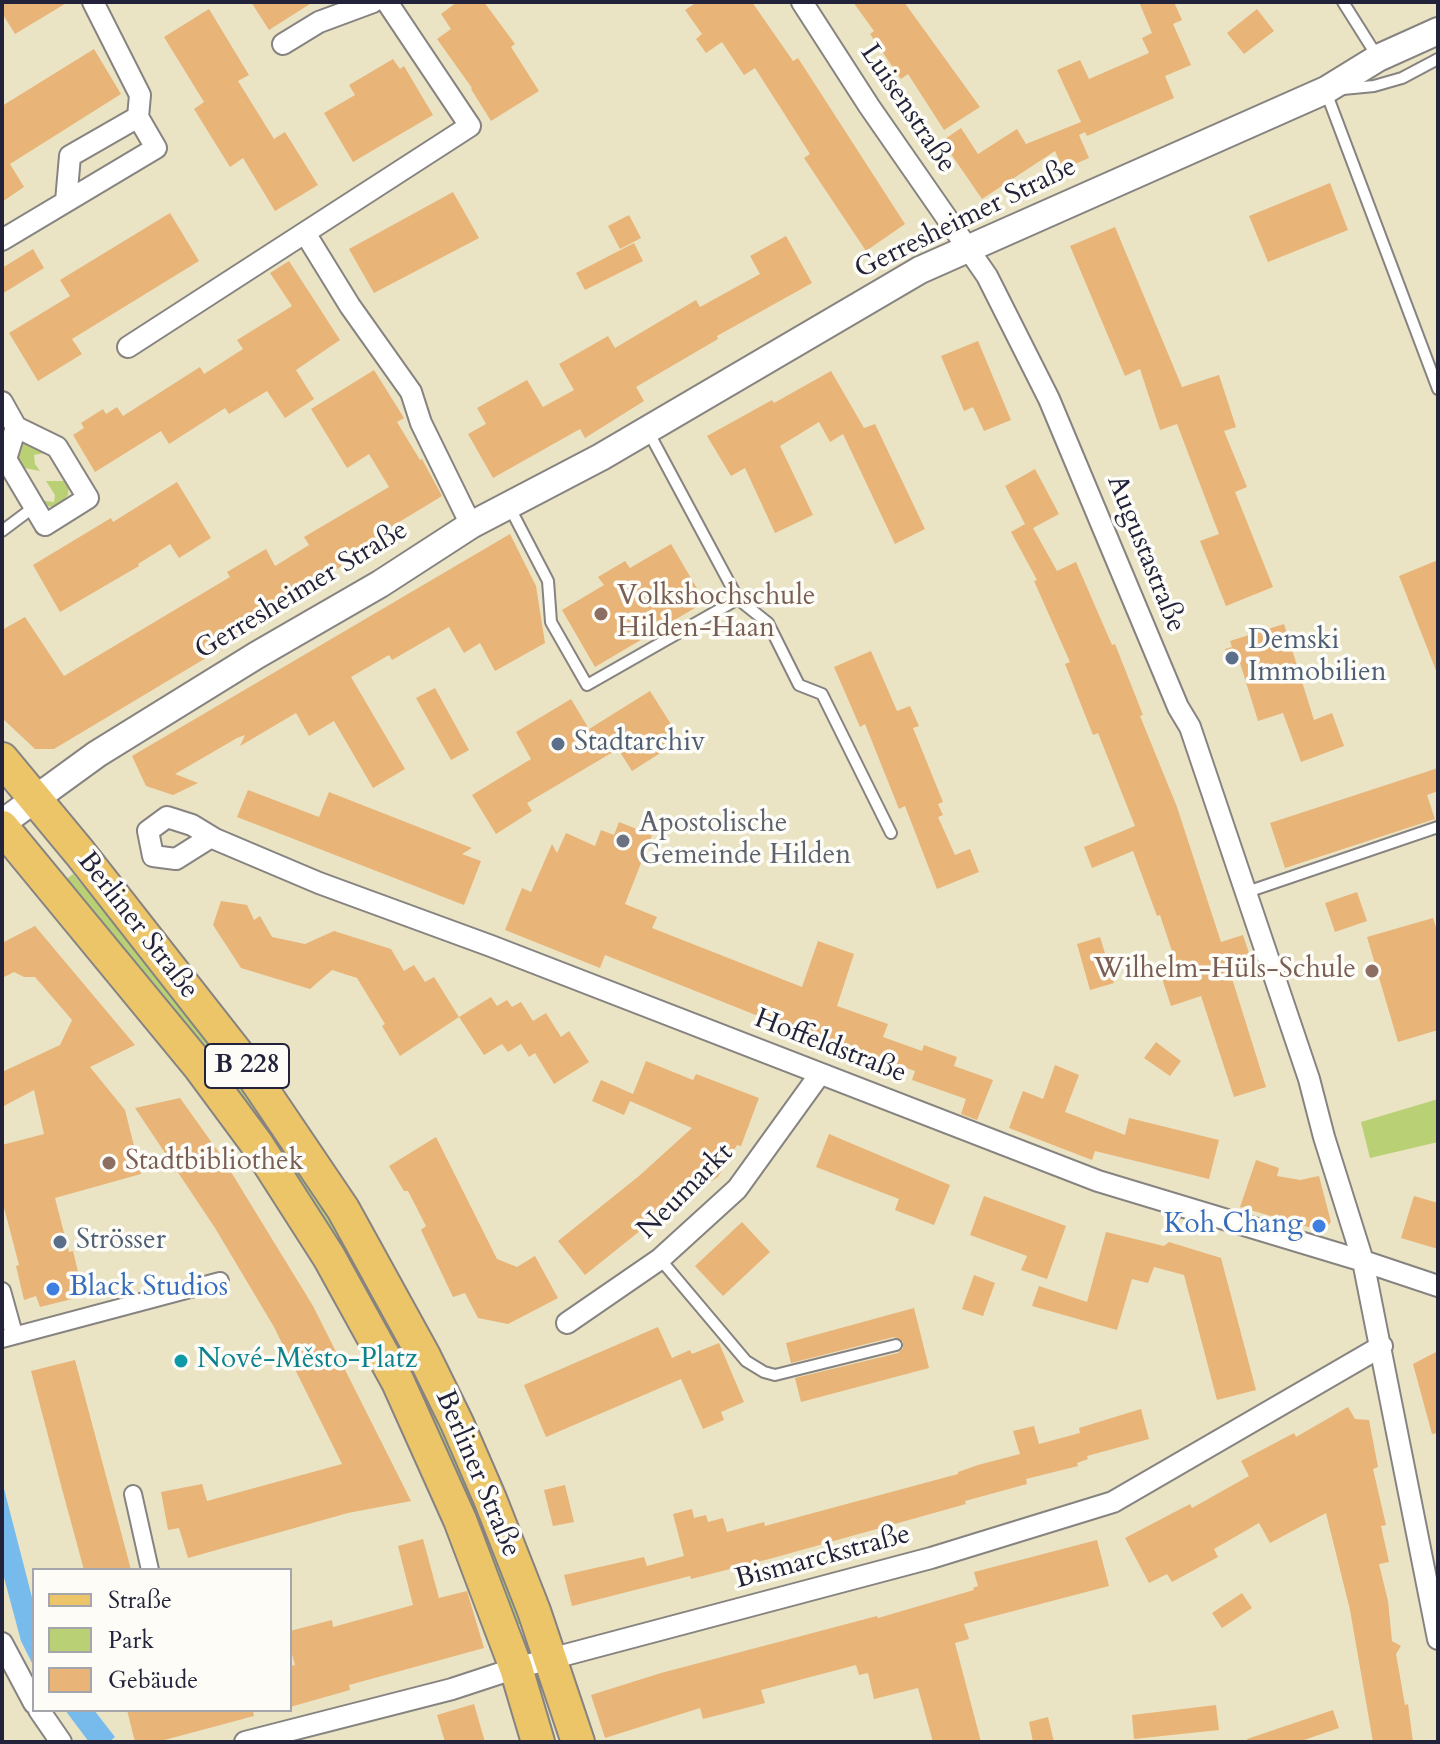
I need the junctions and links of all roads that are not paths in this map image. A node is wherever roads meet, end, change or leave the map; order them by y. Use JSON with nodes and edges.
{"nodes":[{"id":1,"x":93,"y":2,"type":"edge"},
{"id":2,"x":373,"y":2,"type":"edge"},
{"id":3,"x":387,"y":2,"type":"edge"},
{"id":4,"x":802,"y":2,"type":"edge"},
{"id":5,"x":1343,"y":2,"type":"edge"},
{"id":6,"x":1438,"y":31,"type":"edge"},
{"id":7,"x":283,"y":44,"type":"dead end"},
{"id":8,"x":1378,"y":58,"type":"junction"},
{"id":9,"x":1438,"y":59,"type":"edge"},
{"id":10,"x":1326,"y":90,"type":"junction"},
{"id":11,"x":138,"y":117,"type":"junction"},
{"id":12,"x":66,"y":201,"type":"junction"},
{"id":13,"x":305,"y":233,"type":"junction"},
{"id":14,"x":2,"y":240,"type":"edge"},
{"id":15,"x":969,"y":247,"type":"junction"},
{"id":16,"x":128,"y":347,"type":"dead end"},
{"id":17,"x":1438,"y":389,"type":"edge"},
{"id":18,"x":2,"y":402,"type":"edge"},
{"id":19,"x":16,"y":427,"type":"junction"},
{"id":20,"x":647,"y":430,"type":"junction"},
{"id":21,"x":508,"y":505,"type":"junction"},
{"id":22,"x":34,"y":507,"type":"junction"},
{"id":23,"x":471,"y":525,"type":"junction"},
{"id":24,"x":2,"y":531,"type":"edge"},
{"id":25,"x":738,"y":599,"type":"junction"},
{"id":26,"x":2,"y":759,"type":"edge"},
{"id":27,"x":37,"y":799,"type":"junction"},
{"id":28,"x":2,"y":825,"type":"edge"},
{"id":29,"x":1438,"y":827,"type":"edge"},
{"id":30,"x":891,"y":833,"type":"dead end"},
{"id":31,"x":211,"y":837,"type":"dead end"},
{"id":32,"x":1247,"y":892,"type":"junction"},
{"id":33,"x":820,"y":1074,"type":"junction"},
{"id":34,"x":660,"y":1259,"type":"junction"},
{"id":35,"x":1363,"y":1261,"type":"junction"},
{"id":36,"x":220,"y":1281,"type":"dead end"},
{"id":37,"x":1438,"y":1286,"type":"edge"},
{"id":38,"x":2,"y":1291,"type":"edge"},
{"id":39,"x":567,"y":1323,"type":"dead end"},
{"id":40,"x":8,"y":1337,"type":"edge"},
{"id":41,"x":896,"y":1345,"type":"dead end"},
{"id":42,"x":1382,"y":1346,"type":"junction"},
{"id":43,"x":133,"y":1494,"type":"dead end"},
{"id":44,"x":150,"y":1568,"type":"edge"},
{"id":45,"x":1438,"y":1639,"type":"edge"},
{"id":46,"x":2,"y":1643,"type":"edge"},
{"id":47,"x":550,"y":1659,"type":"junction"},
{"id":48,"x":516,"y":1668,"type":"junction"},
{"id":49,"x":32,"y":1699,"type":"edge"},
{"id":50,"x":40,"y":1712,"type":"edge"},
{"id":51,"x":61,"y":1742,"type":"edge"},
{"id":52,"x":245,"y":1742,"type":"edge"},
{"id":53,"x":538,"y":1742,"type":"edge"},
{"id":54,"x":578,"y":1742,"type":"edge"}],
"edges":[{"from":1,"to":11,"type":"street"},
{"from":2,"to":7,"type":"street"},
{"from":3,"to":13,"type":"street"},
{"from":4,"to":15,"type":"street","name":"Luisenstraße"},
{"from":5,"to":8,"type":"lane"},
{"from":6,"to":8,"type":"street","name":"Gerresheimer Straße"},
{"from":8,"to":10,"type":"street","name":"Gerresheimer Straße"},
{"from":9,"to":10,"type":"lane","name":"Gerresheimer Straße"},
{"from":10,"to":15,"type":"street","name":"Gerresheimer Straße"},
{"from":10,"to":17,"type":"lane"},
{"from":11,"to":12,"type":"street"},
{"from":11,"to":12,"type":"street"},
{"from":12,"to":14,"type":"street"},
{"from":13,"to":16,"type":"street"},
{"from":13,"to":23,"type":"street"},
{"from":15,"to":20,"type":"street","name":"Gerresheimer Straße"},
{"from":15,"to":32,"type":"street","name":"Augustastraße"},
{"from":18,"to":19,"type":"street"},
{"from":19,"to":22,"type":"street"},
{"from":19,"to":22,"type":"street"},
{"from":20,"to":21,"type":"street","name":"Gerresheimer Straße"},
{"from":20,"to":25,"type":"lane"},
{"from":21,"to":23,"type":"street","name":"Gerresheimer Straße"},
{"from":21,"to":25,"type":"lane"},
{"from":22,"to":24,"type":"lane"},
{"from":23,"to":27,"type":"street","name":"Gerresheimer Straße"},
{"from":25,"to":30,"type":"lane"},
{"from":26,"to":27,"type":"main road","name":"Berliner Straße","number":"B 228"},
{"from":27,"to":28,"type":"street","name":"Gerresheimer Straße"},
{"from":27,"to":47,"type":"main road","name":"Berliner Straße","number":"B 228"},
{"from":28,"to":48,"type":"main road","name":"Berliner Straße","number":"B 228"},
{"from":29,"to":32,"type":"lane"},
{"from":31,"to":33,"type":"street","name":"Hoffeldstraße"},
{"from":32,"to":35,"type":"street","name":"Augustastraße"},
{"from":33,"to":34,"type":"street","name":"Neumarkt"},
{"from":33,"to":35,"type":"street","name":"Hoffeldstraße"},
{"from":34,"to":39,"type":"street","name":"Neumarkt"},
{"from":34,"to":41,"type":"lane"},
{"from":35,"to":37,"type":"street","name":"Hoffeldstraße"},
{"from":35,"to":42,"type":"street","name":"Augustastraße"},
{"from":36,"to":40,"type":"street"},
{"from":38,"to":40,"type":"street"},
{"from":42,"to":45,"type":"street","name":"Augustastraße"},
{"from":42,"to":47,"type":"street","name":"Bismarckstraße"},
{"from":43,"to":44,"type":"street"},
{"from":46,"to":49,"type":"street"},
{"from":47,"to":48,"type":"street","name":"Bismarckstraße"},
{"from":47,"to":54,"type":"main road","name":"Berliner Straße","number":"B 228"},
{"from":48,"to":52,"type":"street","name":"Bismarckstraße"},
{"from":48,"to":53,"type":"main road","name":"Berliner Straße","number":"B 228"},
{"from":50,"to":51,"type":"street"}]}
